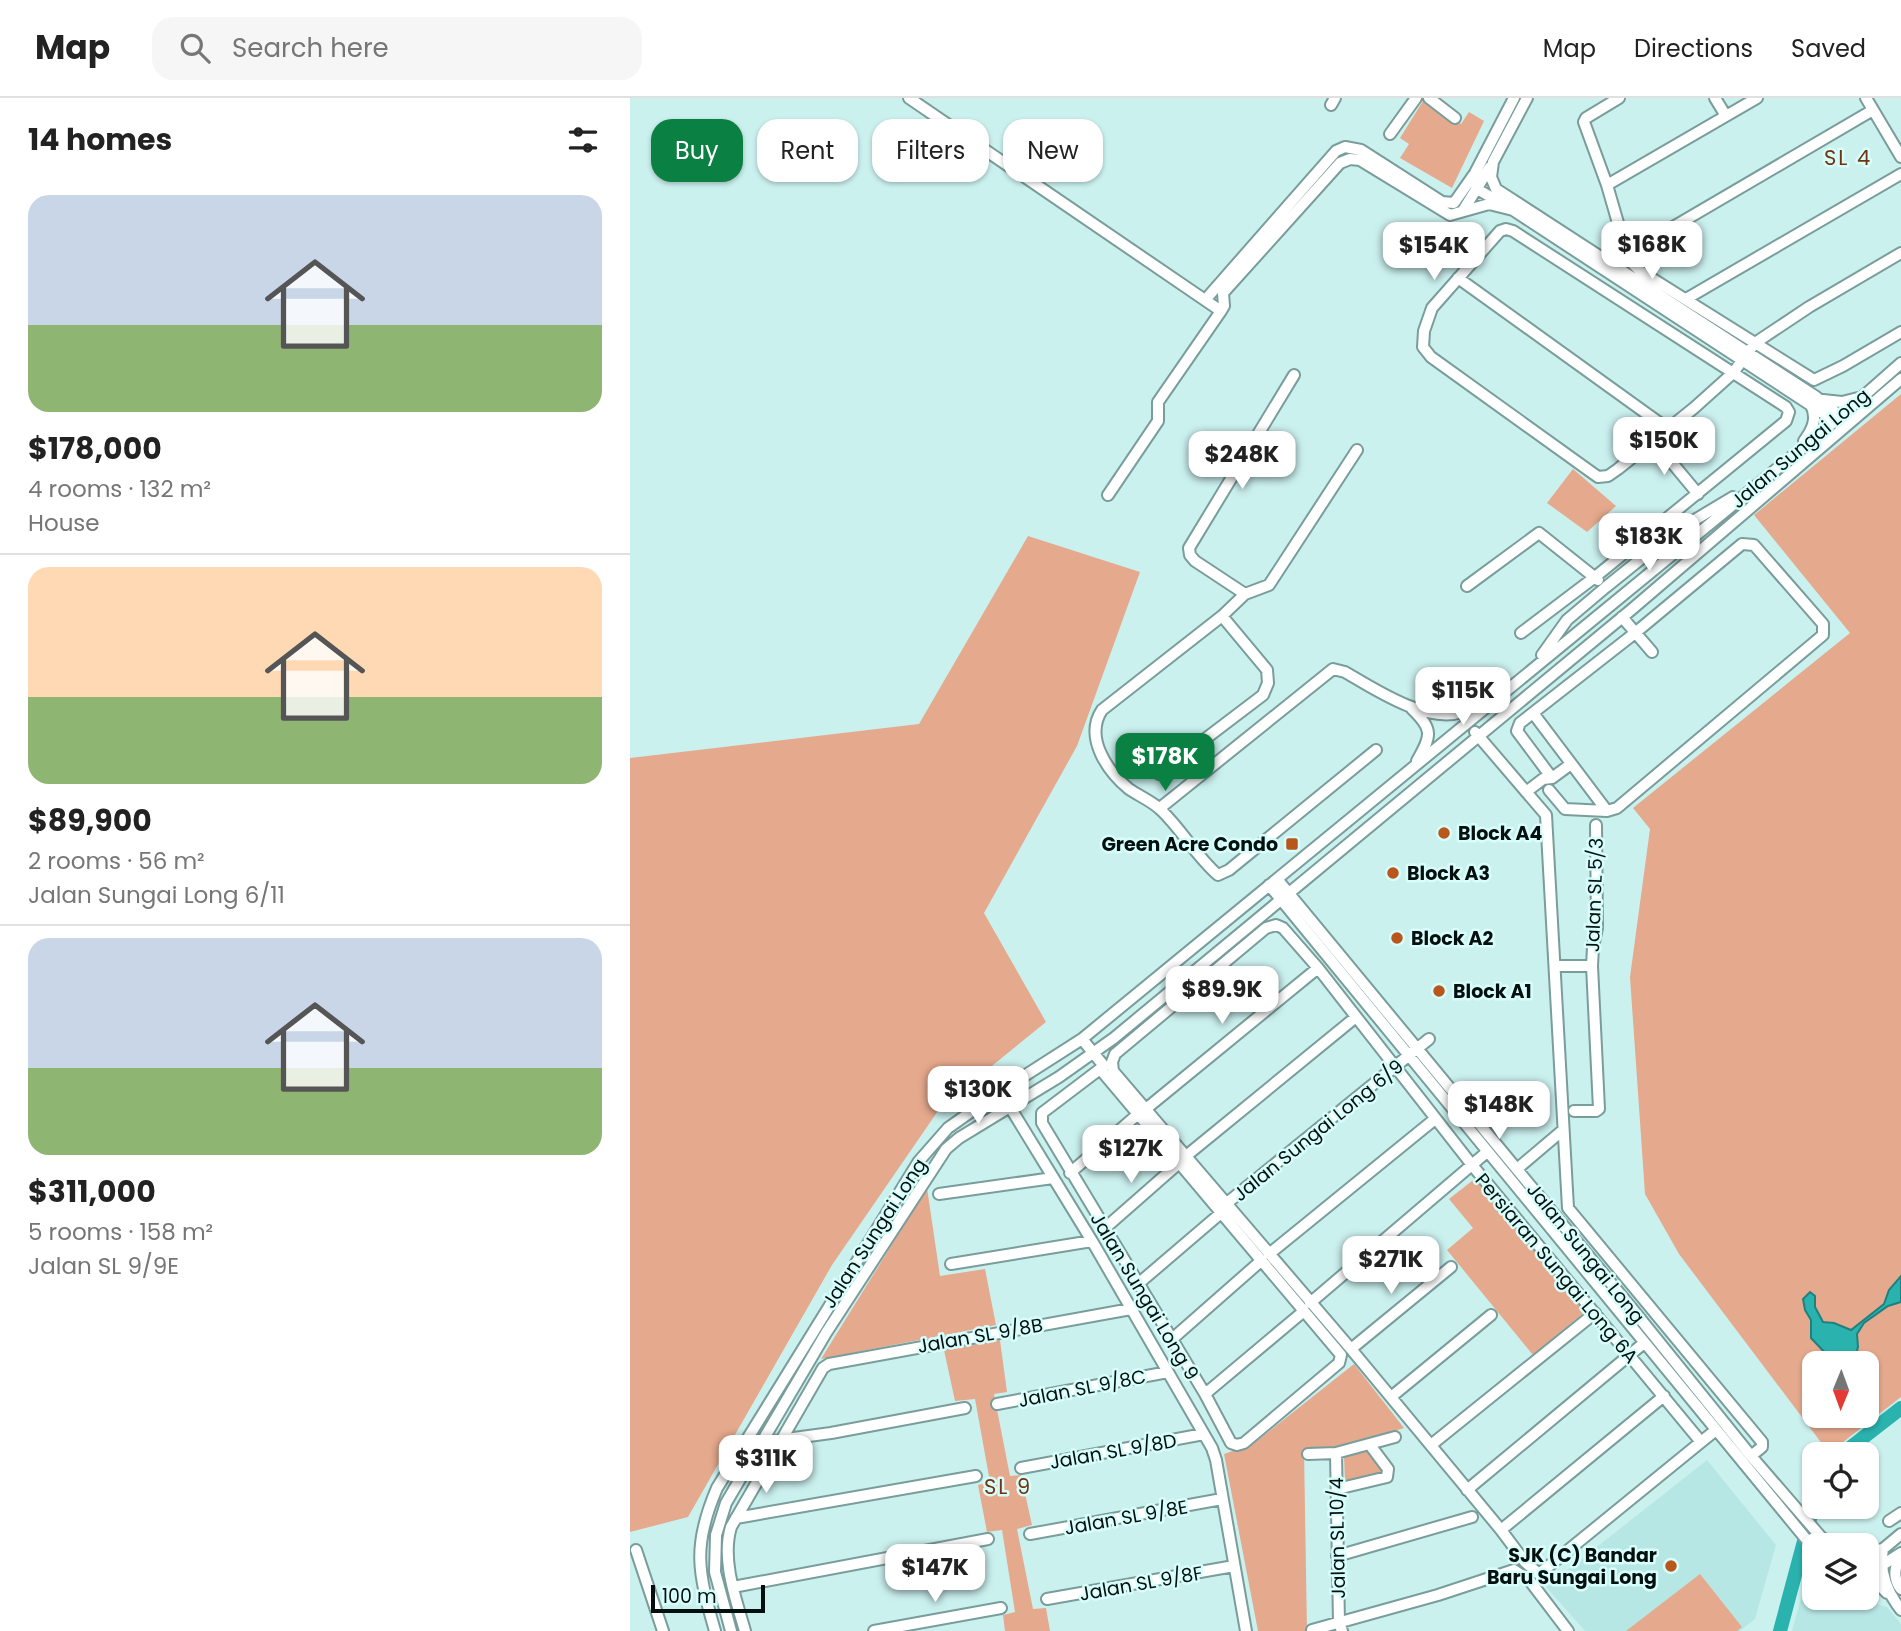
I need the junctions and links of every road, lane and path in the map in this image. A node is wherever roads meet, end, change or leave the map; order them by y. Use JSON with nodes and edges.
{"nodes":[{"id":1,"x":909,"y":98,"type":"edge"},
{"id":2,"x":1416,"y":98,"type":"edge"},
{"id":3,"x":1429,"y":98,"type":"edge"},
{"id":4,"x":1514,"y":98,"type":"edge"},
{"id":5,"x":1527,"y":98,"type":"edge"},
{"id":6,"x":1619,"y":98,"type":"edge"},
{"id":7,"x":1715,"y":98,"type":"edge"},
{"id":8,"x":1757,"y":98,"type":"edge"},
{"id":9,"x":1866,"y":98,"type":"edge"},
{"id":10,"x":1873,"y":110,"type":"junction"},
{"id":11,"x":1726,"y":116,"type":"junction"},
{"id":12,"x":1455,"y":118,"type":"dead end"},
{"id":13,"x":1390,"y":134,"type":"dead end"},
{"id":14,"x":1901,"y":158,"type":"edge"},
{"id":15,"x":1493,"y":162,"type":"junction"},
{"id":16,"x":1901,"y":174,"type":"edge"},
{"id":17,"x":1475,"y":182,"type":"junction"},
{"id":18,"x":1607,"y":185,"type":"junction"},
{"id":19,"x":1496,"y":189,"type":"junction"},
{"id":20,"x":1464,"y":209,"type":"junction"},
{"id":21,"x":1513,"y":210,"type":"junction"},
{"id":22,"x":1901,"y":253,"type":"edge"},
{"id":23,"x":1627,"y":254,"type":"junction"},
{"id":24,"x":1458,"y":278,"type":"junction"},
{"id":25,"x":1206,"y":299,"type":"junction"},
{"id":26,"x":1686,"y":299,"type":"junction"},
{"id":27,"x":1222,"y":311,"type":"junction"},
{"id":28,"x":1901,"y":332,"type":"edge"},
{"id":29,"x":1749,"y":352,"type":"junction"},
{"id":30,"x":1733,"y":373,"type":"junction"},
{"id":31,"x":1294,"y":375,"type":"dead end"},
{"id":32,"x":1895,"y":378,"type":"edge"},
{"id":33,"x":1861,"y":398,"type":"junction"},
{"id":34,"x":1813,"y":400,"type":"junction"},
{"id":35,"x":1841,"y":421,"type":"junction"},
{"id":36,"x":1668,"y":429,"type":"junction"},
{"id":37,"x":1654,"y":441,"type":"junction"},
{"id":38,"x":1357,"y":450,"type":"dead end"},
{"id":39,"x":1794,"y":453,"type":"junction"},
{"id":40,"x":1765,"y":477,"type":"junction"},
{"id":41,"x":1698,"y":494,"type":"junction"},
{"id":42,"x":1108,"y":495,"type":"dead end"},
{"id":43,"x":1595,"y":578,"type":"junction"},
{"id":44,"x":1466,"y":586,"type":"dead end"},
{"id":45,"x":1606,"y":587,"type":"junction"},
{"id":46,"x":1245,"y":594,"type":"junction"},
{"id":47,"x":1626,"y":613,"type":"junction"},
{"id":48,"x":1222,"y":616,"type":"junction"},
{"id":49,"x":1639,"y":629,"type":"junction"},
{"id":50,"x":1521,"y":634,"type":"dead end"},
{"id":51,"x":1652,"y":652,"type":"dead end"},
{"id":52,"x":1531,"y":669,"type":"junction"},
{"id":53,"x":1508,"y":688,"type":"junction"},
{"id":54,"x":1410,"y":706,"type":"junction"},
{"id":55,"x":1533,"y":713,"type":"junction"},
{"id":56,"x":1466,"y":723,"type":"junction"},
{"id":57,"x":1478,"y":735,"type":"junction"},
{"id":58,"x":1376,"y":750,"type":"dead end"},
{"id":59,"x":1571,"y":764,"type":"junction"},
{"id":60,"x":1413,"y":766,"type":"junction"},
{"id":61,"x":1159,"y":774,"type":"dead end"},
{"id":62,"x":1550,"y":784,"type":"junction"},
{"id":63,"x":1530,"y":796,"type":"junction"},
{"id":64,"x":1160,"y":808,"type":"junction"},
{"id":65,"x":1608,"y":811,"type":"junction"},
{"id":66,"x":1596,"y":825,"type":"dead end"},
{"id":67,"x":1273,"y":882,"type":"junction"},
{"id":68,"x":1284,"y":897,"type":"junction"},
{"id":69,"x":1224,"y":922,"type":"junction"},
{"id":70,"x":1236,"y":935,"type":"junction"},
{"id":71,"x":1592,"y":965,"type":"junction"},
{"id":72,"x":1555,"y":966,"type":"junction"},
{"id":73,"x":1318,"y":968,"type":"junction"},
{"id":74,"x":1356,"y":1017,"type":"junction"},
{"id":75,"x":1082,"y":1039,"type":"junction"},
{"id":76,"x":1429,"y":1040,"type":"dead end"},
{"id":77,"x":1418,"y":1049,"type":"junction"},
{"id":78,"x":1093,"y":1053,"type":"junction"},
{"id":79,"x":1409,"y":1058,"type":"junction"},
{"id":80,"x":1395,"y":1067,"type":"junction"},
{"id":81,"x":1100,"y":1069,"type":"junction"},
{"id":82,"x":1018,"y":1080,"type":"junction"},
{"id":83,"x":1024,"y":1098,"type":"junction"},
{"id":84,"x":982,"y":1103,"type":"junction"},
{"id":85,"x":1010,"y":1107,"type":"junction"},
{"id":86,"x":1574,"y":1111,"type":"dead end"},
{"id":87,"x":1142,"y":1112,"type":"junction"},
{"id":88,"x":993,"y":1118,"type":"junction"},
{"id":89,"x":1436,"y":1119,"type":"junction"},
{"id":90,"x":1019,"y":1123,"type":"junction"},
{"id":91,"x":1563,"y":1130,"type":"junction"},
{"id":92,"x":1487,"y":1152,"type":"junction"},
{"id":93,"x":1182,"y":1160,"type":"junction"},
{"id":94,"x":1472,"y":1166,"type":"junction"},
{"id":95,"x":1517,"y":1169,"type":"junction"},
{"id":96,"x":1070,"y":1172,"type":"junction"},
{"id":97,"x":1053,"y":1178,"type":"junction"},
{"id":98,"x":939,"y":1194,"type":"dead end"},
{"id":99,"x":1224,"y":1208,"type":"junction"},
{"id":100,"x":1104,"y":1229,"type":"junction"},
{"id":101,"x":1092,"y":1241,"type":"junction"},
{"id":102,"x":1265,"y":1257,"type":"junction"},
{"id":103,"x":951,"y":1264,"type":"dead end"},
{"id":104,"x":1451,"y":1267,"type":"dead end"},
{"id":105,"x":1138,"y":1283,"type":"junction"},
{"id":106,"x":1307,"y":1307,"type":"junction"},
{"id":107,"x":1131,"y":1309,"type":"junction"},
{"id":108,"x":1595,"y":1313,"type":"junction"},
{"id":109,"x":1491,"y":1315,"type":"dead end"},
{"id":110,"x":1171,"y":1340,"type":"junction"},
{"id":111,"x":1644,"y":1343,"type":"junction"},
{"id":112,"x":1351,"y":1349,"type":"junction"},
{"id":113,"x":1630,"y":1354,"type":"junction"},
{"id":114,"x":1168,"y":1371,"type":"junction"},
{"id":115,"x":1205,"y":1394,"type":"junction"},
{"id":116,"x":1664,"y":1396,"type":"junction"},
{"id":117,"x":1391,"y":1397,"type":"junction"},
{"id":118,"x":997,"y":1404,"type":"dead end"},
{"id":119,"x":965,"y":1408,"type":"dead end"},
{"id":120,"x":1716,"y":1430,"type":"junction"},
{"id":121,"x":1204,"y":1434,"type":"junction"},
{"id":122,"x":1395,"y":1437,"type":"dead end"},
{"id":123,"x":779,"y":1440,"type":"junction"},
{"id":124,"x":1701,"y":1442,"type":"junction"},
{"id":125,"x":1370,"y":1445,"type":"junction"},
{"id":126,"x":1431,"y":1445,"type":"junction"},
{"id":127,"x":1336,"y":1452,"type":"junction"},
{"id":128,"x":1308,"y":1454,"type":"dead end"},
{"id":129,"x":1751,"y":1456,"type":"junction"},
{"id":130,"x":1021,"y":1468,"type":"dead end"},
{"id":131,"x":976,"y":1476,"type":"dead end"},
{"id":132,"x":1337,"y":1489,"type":"junction"},
{"id":133,"x":1467,"y":1490,"type":"junction"},
{"id":134,"x":1222,"y":1499,"type":"junction"},
{"id":135,"x":1901,"y":1513,"type":"edge"},
{"id":136,"x":1472,"y":1517,"type":"dead end"},
{"id":137,"x":736,"y":1518,"type":"junction"},
{"id":138,"x":1889,"y":1521,"type":"dead end"},
{"id":139,"x":1501,"y":1530,"type":"junction"},
{"id":140,"x":1818,"y":1533,"type":"edge"},
{"id":141,"x":1030,"y":1534,"type":"dead end"},
{"id":142,"x":1802,"y":1534,"type":"edge"},
{"id":143,"x":1901,"y":1534,"type":"edge"},
{"id":144,"x":988,"y":1539,"type":"dead end"},
{"id":145,"x":1883,"y":1549,"type":"junction"},
{"id":146,"x":636,"y":1550,"type":"dead end"},
{"id":147,"x":1879,"y":1550,"type":"edge"},
{"id":148,"x":1901,"y":1554,"type":"edge"},
{"id":149,"x":1337,"y":1556,"type":"junction"},
{"id":150,"x":1234,"y":1566,"type":"junction"},
{"id":151,"x":1881,"y":1566,"type":"junction"},
{"id":152,"x":1534,"y":1578,"type":"junction"},
{"id":153,"x":1879,"y":1585,"type":"edge"},
{"id":154,"x":733,"y":1587,"type":"junction"},
{"id":155,"x":1901,"y":1589,"type":"edge"},
{"id":156,"x":1891,"y":1597,"type":"junction"},
{"id":157,"x":1047,"y":1599,"type":"dead end"},
{"id":158,"x":1001,"y":1608,"type":"dead end"},
{"id":159,"x":1901,"y":1610,"type":"edge"},
{"id":160,"x":1340,"y":1627,"type":"edge"},
{"id":161,"x":1567,"y":1629,"type":"edge"},
{"id":162,"x":1246,"y":1630,"type":"edge"},
{"id":163,"x":1312,"y":1630,"type":"edge"},
{"id":164,"x":663,"y":1631,"type":"edge"},
{"id":165,"x":715,"y":1631,"type":"edge"},
{"id":166,"x":731,"y":1631,"type":"edge"},
{"id":167,"x":745,"y":1631,"type":"edge"},
{"id":168,"x":874,"y":1631,"type":"edge"},
{"id":169,"x":1233,"y":1631,"type":"edge"},
{"id":170,"x":1553,"y":1631,"type":"edge"}],
"edges":[{"from":1,"to":25,"type":"street"},
{"from":2,"to":13,"type":"street"},
{"from":3,"to":12,"type":"street"},
{"from":4,"to":17,"type":"street"},
{"from":5,"to":15,"type":"street"},
{"from":6,"to":18,"type":"street"},
{"from":7,"to":11,"type":"street"},
{"from":8,"to":11,"type":"street"},
{"from":9,"to":10,"type":"street"},
{"from":10,"to":14,"type":"street"},
{"from":10,"to":23,"type":"street"},
{"from":11,"to":18,"type":"street"},
{"from":15,"to":17,"type":"street"},
{"from":15,"to":19,"type":"street"},
{"from":16,"to":26,"type":"street"},
{"from":17,"to":19,"type":"street"},
{"from":17,"to":20,"type":"street"},
{"from":17,"to":21,"type":"street"},
{"from":17,"to":25,"type":"street"},
{"from":18,"to":23,"type":"street"},
{"from":19,"to":29,"type":"street"},
{"from":20,"to":21,"type":"street"},
{"from":20,"to":27,"type":"street"},
{"from":21,"to":29,"type":"street"},
{"from":22,"to":29,"type":"street"},
{"from":23,"to":26,"type":"street"},
{"from":24,"to":30,"type":"street"},
{"from":24,"to":36,"type":"street"},
{"from":24,"to":37,"type":"street"},
{"from":25,"to":27,"type":"street"},
{"from":26,"to":29,"type":"street"},
{"from":27,"to":42,"type":"street"},
{"from":28,"to":29,"type":"street"},
{"from":29,"to":30,"type":"street"},
{"from":29,"to":34,"type":"street"},
{"from":30,"to":36,"type":"street"},
{"from":30,"to":41,"type":"street"},
{"from":31,"to":46,"type":"street"},
{"from":32,"to":33,"type":"street","name":"Jalan Sungai Long"},
{"from":32,"to":35,"type":"street","name":"Jalan Sungai Long"},
{"from":33,"to":34,"type":"street"},
{"from":33,"to":35,"type":"street","name":"Jalan Sungai Long"},
{"from":34,"to":35,"type":"street"},
{"from":34,"to":39,"type":"street"},
{"from":35,"to":39,"type":"street","name":"Jalan Sungai Long"},
{"from":35,"to":47,"type":"street","name":"Jalan Sungai Long"},
{"from":36,"to":37,"type":"street"},
{"from":37,"to":41,"type":"street"},
{"from":38,"to":46,"type":"street"},
{"from":39,"to":40,"type":"street","name":"Jalan Sungai Long"},
{"from":40,"to":45,"type":"street"},
{"from":40,"to":52,"type":"street","name":"Jalan Sungai Long"},
{"from":41,"to":43,"type":"street"},
{"from":43,"to":44,"type":"street"},
{"from":43,"to":45,"type":"street"},
{"from":43,"to":50,"type":"street"},
{"from":45,"to":52,"type":"street"},
{"from":46,"to":48,"type":"street"},
{"from":47,"to":49,"type":"street"},
{"from":47,"to":57,"type":"street","name":"Jalan Sungai Long"},
{"from":48,"to":61,"type":"street"},
{"from":48,"to":64,"type":"street"},
{"from":49,"to":51,"type":"street"},
{"from":49,"to":55,"type":"street"},
{"from":49,"to":65,"type":"street"},
{"from":52,"to":53,"type":"street","name":"Jalan Sungai Long"},
{"from":53,"to":54,"type":"street"},
{"from":53,"to":56,"type":"street","name":"Jalan Sungai Long"},
{"from":54,"to":60,"type":"street"},
{"from":54,"to":64,"type":"street"},
{"from":55,"to":59,"type":"street"},
{"from":55,"to":62,"type":"street"},
{"from":56,"to":57,"type":"street"},
{"from":56,"to":60,"type":"street","name":"Jalan Sungai Long"},
{"from":57,"to":63,"type":"street"},
{"from":57,"to":68,"type":"street","name":"Jalan Sungai Long"},
{"from":58,"to":64,"type":"street"},
{"from":59,"to":62,"type":"street"},
{"from":59,"to":65,"type":"street"},
{"from":60,"to":67,"type":"street","name":"Jalan Sungai Long"},
{"from":62,"to":63,"type":"street"},
{"from":62,"to":65,"type":"street"},
{"from":63,"to":72,"type":"street"},
{"from":66,"to":71,"type":"street","name":"Jalan SL 5/3"},
{"from":67,"to":68,"type":"street","name":"Jalan Sungai Long"},
{"from":67,"to":69,"type":"street","name":"Jalan Sungai Long"},
{"from":68,"to":70,"type":"street","name":"Jalan Sungai Long"},
{"from":68,"to":77,"type":"street","name":"Jalan Sungai Long"},
{"from":68,"to":79,"type":"street","name":"Jalan Sungai Long"},
{"from":69,"to":70,"type":"street"},
{"from":69,"to":75,"type":"street","name":"Jalan Sungai Long"},
{"from":70,"to":78,"type":"street","name":"Jalan Sungai Long"},
{"from":71,"to":72,"type":"street"},
{"from":71,"to":86,"type":"street","name":"Jalan SL 5/3"},
{"from":72,"to":91,"type":"street"},
{"from":73,"to":74,"type":"street","name":"Persiaran Sungai Long 6A"},
{"from":73,"to":87,"type":"street"},
{"from":73,"to":87,"type":"street","name":"Persiaran Sungai Long 6A"},
{"from":74,"to":80,"type":"street","name":"Persiaran Sungai Long 6A"},
{"from":74,"to":93,"type":"street"},
{"from":75,"to":78,"type":"street"},
{"from":75,"to":82,"type":"street","name":"Jalan Sungai Long"},
{"from":76,"to":77,"type":"street","name":"Jalan Sungai Long 6/9"},
{"from":77,"to":79,"type":"street","name":"Jalan Sungai Long 6/9"},
{"from":77,"to":95,"type":"street","name":"Jalan Sungai Long"},
{"from":78,"to":81,"type":"street"},
{"from":78,"to":83,"type":"street","name":"Jalan Sungai Long"},
{"from":79,"to":80,"type":"street","name":"Jalan Sungai Long 6/9"},
{"from":79,"to":92,"type":"street","name":"Jalan Sungai Long"},
{"from":80,"to":89,"type":"street","name":"Persiaran Sungai Long 6A"},
{"from":80,"to":99,"type":"street","name":"Jalan Sungai Long 6/9"},
{"from":81,"to":87,"type":"street"},
{"from":81,"to":96,"type":"street","name":"Jalan Sungai Long 9"},
{"from":82,"to":84,"type":"street","name":"Jalan Sungai Long"},
{"from":82,"to":85,"type":"street"},
{"from":83,"to":85,"type":"street","name":"Jalan Sungai Long"},
{"from":83,"to":90,"type":"street"},
{"from":84,"to":85,"type":"street"},
{"from":84,"to":165,"type":"street","name":"Jalan Sungai Long"},
{"from":85,"to":88,"type":"street","name":"Jalan Sungai Long"},
{"from":85,"to":90,"type":"street"},
{"from":87,"to":93,"type":"street"},
{"from":87,"to":96,"type":"street"},
{"from":88,"to":90,"type":"street"},
{"from":88,"to":166,"type":"street","name":"Jalan Sungai Long"},
{"from":89,"to":94,"type":"street","name":"Persiaran Sungai Long 6A"},
{"from":89,"to":102,"type":"street"},
{"from":90,"to":97,"type":"street"},
{"from":91,"to":95,"type":"street"},
{"from":91,"to":129,"type":"street"},
{"from":92,"to":94,"type":"street"},
{"from":92,"to":111,"type":"street","name":"Jalan Sungai Long"},
{"from":93,"to":99,"type":"street"},
{"from":93,"to":100,"type":"street"},
{"from":94,"to":106,"type":"street"},
{"from":94,"to":108,"type":"street","name":"Persiaran Sungai Long 6A"},
{"from":95,"to":129,"type":"street","name":"Jalan Sungai Long"},
{"from":96,"to":100,"type":"street","name":"Jalan Sungai Long 9"},
{"from":97,"to":98,"type":"street"},
{"from":97,"to":101,"type":"street"},
{"from":99,"to":102,"type":"street"},
{"from":99,"to":105,"type":"street","name":"Jalan Sungai Long 6/9"},
{"from":100,"to":105,"type":"street","name":"Jalan Sungai Long 9"},
{"from":101,"to":103,"type":"street"},
{"from":101,"to":107,"type":"street"},
{"from":102,"to":106,"type":"street"},
{"from":102,"to":110,"type":"street"},
{"from":104,"to":112,"type":"street"},
{"from":105,"to":110,"type":"street","name":"Jalan Sungai Long 9"},
{"from":106,"to":112,"type":"street"},
{"from":106,"to":115,"type":"street"},
{"from":106,"to":115,"type":"street","name":"Jalan Sungai Long 9"},
{"from":107,"to":114,"type":"street"},
{"from":107,"to":123,"type":"street","name":"Jalan SL 9/8B"},
{"from":108,"to":113,"type":"street","name":"Persiaran Sungai Long 6A"},
{"from":108,"to":126,"type":"street"},
{"from":109,"to":117,"type":"street"},
{"from":110,"to":115,"type":"street","name":"Jalan Sungai Long 9"},
{"from":111,"to":113,"type":"street"},
{"from":111,"to":120,"type":"street","name":"Jalan Sungai Long"},
{"from":112,"to":117,"type":"street"},
{"from":113,"to":116,"type":"street","name":"Persiaran Sungai Long 6A"},
{"from":113,"to":133,"type":"street"},
{"from":114,"to":118,"type":"street","name":"Jalan SL 9/8C"},
{"from":114,"to":121,"type":"street"},
{"from":116,"to":124,"type":"street","name":"Persiaran Sungai Long 6A"},
{"from":116,"to":139,"type":"street"},
{"from":117,"to":126,"type":"street"},
{"from":119,"to":123,"type":"street"},
{"from":120,"to":124,"type":"street"},
{"from":120,"to":142,"type":"street","name":"Jalan Sungai Long"},
{"from":121,"to":130,"type":"street","name":"Jalan SL 9/8D"},
{"from":121,"to":134,"type":"street"},
{"from":122,"to":125,"type":"street","name":"Jalan SL 10/4"},
{"from":123,"to":137,"type":"street"},
{"from":124,"to":152,"type":"street"},
{"from":125,"to":127,"type":"street","name":"Jalan SL 10/4"},
{"from":125,"to":132,"type":"street"},
{"from":126,"to":133,"type":"street"},
{"from":127,"to":128,"type":"street","name":"Jalan SL 10/4"},
{"from":127,"to":132,"type":"street","name":"Jalan SL 10/4"},
{"from":129,"to":140,"type":"street","name":"Jalan Sungai Long"},
{"from":131,"to":137,"type":"street"},
{"from":132,"to":149,"type":"street","name":"Jalan SL 10/4"},
{"from":133,"to":139,"type":"street"},
{"from":134,"to":141,"type":"street","name":"Jalan SL 9/8E"},
{"from":134,"to":150,"type":"street"},
{"from":135,"to":138,"type":"street"},
{"from":136,"to":149,"type":"street"},
{"from":137,"to":154,"type":"street"},
{"from":139,"to":152,"type":"street"},
{"from":143,"to":145,"type":"street"},
{"from":144,"to":154,"type":"street"},
{"from":145,"to":147,"type":"street"},
{"from":145,"to":151,"type":"street"},
{"from":146,"to":164,"type":"street"},
{"from":148,"to":151,"type":"street"},
{"from":148,"to":155,"type":"street"},
{"from":149,"to":160,"type":"street","name":"Jalan SL 10/4"},
{"from":150,"to":157,"type":"street","name":"Jalan SL 9/8F"},
{"from":150,"to":162,"type":"street"},
{"from":151,"to":156,"type":"street"},
{"from":152,"to":160,"type":"street"},
{"from":152,"to":161,"type":"street"},
{"from":153,"to":156,"type":"street"},
{"from":154,"to":167,"type":"street"},
{"from":156,"to":159,"type":"street"},
{"from":158,"to":168,"type":"street"},
{"from":160,"to":163,"type":"street"},
{"from":161,"to":170,"type":"street"},
{"from":162,"to":169,"type":"street"}]}
